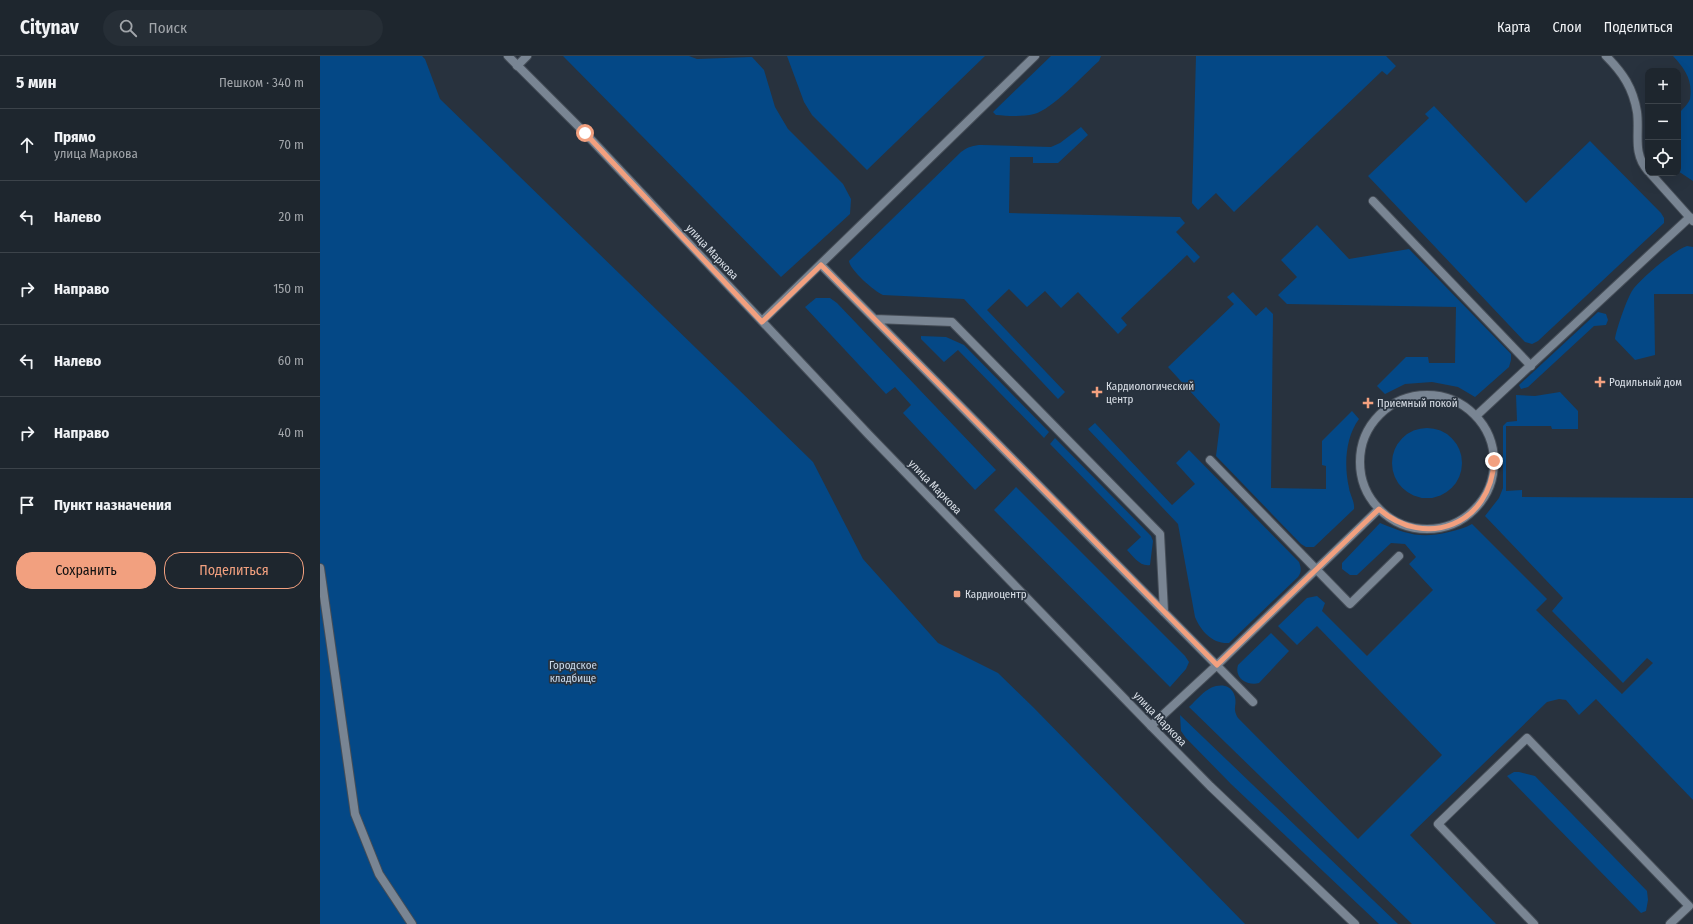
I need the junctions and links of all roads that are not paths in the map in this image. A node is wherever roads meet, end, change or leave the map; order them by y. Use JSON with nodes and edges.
{"nodes":[{"id":1,"x":508,"y":56,"type":"edge"},
{"id":2,"x":526,"y":56,"type":"edge"},
{"id":3,"x":1035,"y":56,"type":"edge"},
{"id":4,"x":1606,"y":56,"type":"edge"},
{"id":5,"x":517,"y":66,"type":"junction"},
{"id":6,"x":1645,"y":168,"type":"edge"},
{"id":7,"x":1653,"y":176,"type":"edge"},
{"id":8,"x":1373,"y":201,"type":"dead end"},
{"id":9,"x":1692,"y":219,"type":"edge"},
{"id":10,"x":821,"y":265,"type":"junction"},
{"id":11,"x":875,"y":319,"type":"junction"},
{"id":12,"x":762,"y":322,"type":"junction"},
{"id":13,"x":1531,"y":366,"type":"junction"},
{"id":14,"x":1476,"y":416,"type":"junction"},
{"id":15,"x":1210,"y":460,"type":"dead end"},
{"id":16,"x":1379,"y":509,"type":"junction"},
{"id":17,"x":1400,"y":556,"type":"dead end"},
{"id":18,"x":320,"y":568,"type":"edge"},
{"id":19,"x":1316,"y":569,"type":"junction"},
{"id":20,"x":1164,"y":612,"type":"junction"},
{"id":21,"x":1217,"y":665,"type":"junction"},
{"id":22,"x":1253,"y":702,"type":"dead end"},
{"id":23,"x":1151,"y":726,"type":"junction"},
{"id":24,"x":412,"y":924,"type":"edge"},
{"id":25,"x":1356,"y":924,"type":"edge"},
{"id":26,"x":1534,"y":924,"type":"edge"},
{"id":27,"x":1670,"y":924,"type":"edge"}],
"edges":[{"from":1,"to":5,"type":"street","name":"улица Маркова"},
{"from":2,"to":5,"type":"street"},
{"from":3,"to":10,"type":"street"},
{"from":4,"to":6,"type":"street"},
{"from":5,"to":12,"type":"street","name":"улица Маркова"},
{"from":7,"to":9,"type":"street"},
{"from":8,"to":13,"type":"street"},
{"from":9,"to":13,"type":"street"},
{"from":10,"to":11,"type":"street"},
{"from":10,"to":12,"type":"street"},
{"from":11,"to":20,"type":"street"},
{"from":11,"to":20,"type":"street"},
{"from":12,"to":23,"type":"street","name":"улица Маркова"},
{"from":13,"to":14,"type":"street"},
{"from":14,"to":16,"type":"street"},
{"from":14,"to":16,"type":"street"},
{"from":15,"to":19,"type":"street"},
{"from":16,"to":19,"type":"street"},
{"from":17,"to":19,"type":"street"},
{"from":18,"to":24,"type":"street"},
{"from":19,"to":21,"type":"street"},
{"from":20,"to":21,"type":"street"},
{"from":21,"to":22,"type":"street"},
{"from":21,"to":23,"type":"street"},
{"from":23,"to":25,"type":"street","name":"улица Маркова"},
{"from":26,"to":27,"type":"street"}]}
